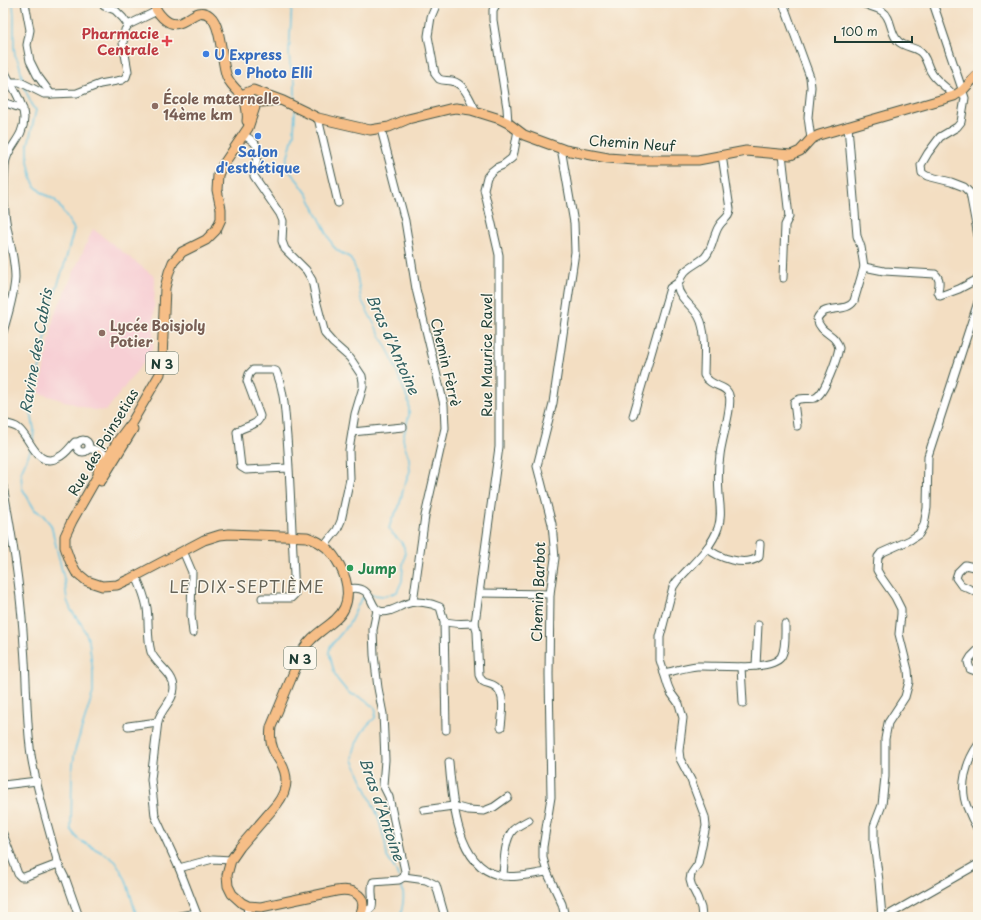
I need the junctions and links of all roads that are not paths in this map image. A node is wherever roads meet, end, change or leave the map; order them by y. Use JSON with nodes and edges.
{"nodes":[{"id":1,"x":25,"y":3,"type":"edge"},
{"id":2,"x":104,"y":3,"type":"edge"},
{"id":3,"x":437,"y":3,"type":"edge"},
{"id":4,"x":496,"y":3,"type":"edge"},
{"id":5,"x":784,"y":3,"type":"edge"},
{"id":6,"x":862,"y":3,"type":"edge"},
{"id":7,"x":933,"y":3,"type":"edge"},
{"id":8,"x":155,"y":7,"type":"edge"},
{"id":9,"x":128,"y":25,"type":"junction"},
{"id":10,"x":3,"y":68,"type":"edge"},
{"id":11,"x":978,"y":74,"type":"edge"},
{"id":12,"x":10,"y":82,"type":"junction"},
{"id":13,"x":963,"y":90,"type":"junction"},
{"id":14,"x":51,"y":94,"type":"junction"},
{"id":15,"x":954,"y":96,"type":"junction"},
{"id":16,"x":251,"y":101,"type":"junction"},
{"id":17,"x":3,"y":102,"type":"edge"},
{"id":18,"x":284,"y":102,"type":"junction"},
{"id":19,"x":22,"y":109,"type":"junction"},
{"id":20,"x":476,"y":111,"type":"junction"},
{"id":21,"x":318,"y":118,"type":"junction"},
{"id":22,"x":508,"y":123,"type":"junction"},
{"id":23,"x":848,"y":126,"type":"junction"},
{"id":24,"x":381,"y":129,"type":"junction"},
{"id":25,"x":518,"y":130,"type":"junction"},
{"id":26,"x":243,"y":133,"type":"junction"},
{"id":27,"x":811,"y":139,"type":"junction"},
{"id":28,"x":561,"y":148,"type":"junction"},
{"id":29,"x":782,"y":154,"type":"junction"},
{"id":30,"x":722,"y":155,"type":"junction"},
{"id":31,"x":338,"y":203,"type":"dead end"},
{"id":32,"x":978,"y":236,"type":"edge"},
{"id":33,"x":864,"y":267,"type":"junction"},
{"id":34,"x":169,"y":272,"type":"junction"},
{"id":35,"x":783,"y":278,"type":"dead end"},
{"id":36,"x":978,"y":279,"type":"edge"},
{"id":37,"x":680,"y":281,"type":"junction"},
{"id":38,"x":978,"y":302,"type":"edge"},
{"id":39,"x":3,"y":332,"type":"edge"},
{"id":40,"x":633,"y":416,"type":"dead end"},
{"id":41,"x":3,"y":423,"type":"edge"},
{"id":42,"x":797,"y":426,"type":"dead end"},
{"id":43,"x":403,"y":427,"type":"dead end"},
{"id":44,"x":352,"y":432,"type":"junction"},
{"id":45,"x":107,"y":457,"type":"junction"},
{"id":46,"x":289,"y":468,"type":"junction"},
{"id":47,"x":98,"y":481,"type":"junction"},
{"id":48,"x":3,"y":486,"type":"edge"},
{"id":49,"x":292,"y":536,"type":"junction"},
{"id":50,"x":760,"y":544,"type":"dead end"},
{"id":51,"x":324,"y":545,"type":"junction"},
{"id":52,"x":707,"y":548,"type":"junction"},
{"id":53,"x":183,"y":552,"type":"junction"},
{"id":54,"x":978,"y":568,"type":"edge"},
{"id":55,"x":136,"y":576,"type":"junction"},
{"id":56,"x":348,"y":590,"type":"junction"},
{"id":57,"x":480,"y":593,"type":"junction"},
{"id":58,"x":978,"y":593,"type":"edge"},
{"id":59,"x":550,"y":594,"type":"junction"},
{"id":60,"x":262,"y":598,"type":"dead end"},
{"id":61,"x":413,"y":602,"type":"junction"},
{"id":62,"x":377,"y":610,"type":"junction"},
{"id":63,"x":444,"y":620,"type":"junction"},
{"id":64,"x":475,"y":624,"type":"junction"},
{"id":65,"x":785,"y":624,"type":"dead end"},
{"id":66,"x":758,"y":625,"type":"dead end"},
{"id":67,"x":193,"y":633,"type":"dead end"},
{"id":68,"x":978,"y":650,"type":"edge"},
{"id":69,"x":756,"y":666,"type":"junction"},
{"id":70,"x":741,"y":667,"type":"junction"},
{"id":71,"x":978,"y":672,"type":"edge"},
{"id":72,"x":664,"y":673,"type":"junction"},
{"id":73,"x":743,"y":703,"type":"dead end"},
{"id":74,"x":158,"y":722,"type":"junction"},
{"id":75,"x":128,"y":726,"type":"dead end"},
{"id":76,"x":502,"y":727,"type":"dead end"},
{"id":77,"x":446,"y":730,"type":"dead end"},
{"id":78,"x":978,"y":745,"type":"edge"},
{"id":79,"x":449,"y":762,"type":"dead end"},
{"id":80,"x":37,"y":781,"type":"junction"},
{"id":81,"x":3,"y":785,"type":"edge"},
{"id":82,"x":508,"y":797,"type":"dead end"},
{"id":83,"x":453,"y":806,"type":"junction"},
{"id":84,"x":424,"y":810,"type":"dead end"},
{"id":85,"x":529,"y":820,"type":"dead end"},
{"id":86,"x":978,"y":830,"type":"edge"},
{"id":87,"x":3,"y":834,"type":"edge"},
{"id":88,"x":231,"y":860,"type":"junction"},
{"id":89,"x":58,"y":864,"type":"junction"},
{"id":90,"x":978,"y":864,"type":"edge"},
{"id":91,"x":179,"y":868,"type":"junction"},
{"id":92,"x":547,"y":872,"type":"junction"},
{"id":93,"x":503,"y":876,"type":"junction"},
{"id":94,"x":404,"y":877,"type":"junction"},
{"id":95,"x":248,"y":906,"type":"junction"},
{"id":96,"x":361,"y":913,"type":"edge"},
{"id":97,"x":197,"y":915,"type":"edge"},
{"id":98,"x":79,"y":917,"type":"edge"},
{"id":99,"x":175,"y":917,"type":"edge"},
{"id":100,"x":247,"y":917,"type":"edge"},
{"id":101,"x":445,"y":917,"type":"edge"},
{"id":102,"x":565,"y":917,"type":"edge"},
{"id":103,"x":702,"y":917,"type":"edge"},
{"id":104,"x":882,"y":917,"type":"edge"},
{"id":105,"x":885,"y":917,"type":"edge"}],
"edges":[{"from":1,"to":14,"type":"street"},
{"from":2,"to":9,"type":"street"},
{"from":3,"to":20,"type":"street"},
{"from":4,"to":22,"type":"street"},
{"from":5,"to":27,"type":"street"},
{"from":6,"to":15,"type":"street"},
{"from":7,"to":13,"type":"street"},
{"from":8,"to":9,"type":"street"},
{"from":8,"to":16,"type":"main road"},
{"from":9,"to":14,"type":"street"},
{"from":10,"to":12,"type":"street"},
{"from":11,"to":13,"type":"main road","name":"Chemin Neuf"},
{"from":12,"to":14,"type":"street"},
{"from":12,"to":19,"type":"street"},
{"from":13,"to":15,"type":"main road","name":"Chemin Neuf"},
{"from":13,"to":32,"type":"street"},
{"from":15,"to":23,"type":"main road","name":"Chemin Neuf"},
{"from":16,"to":18,"type":"main road"},
{"from":16,"to":18,"type":"main road","name":"Chemin Neuf"},
{"from":16,"to":26,"type":"main road","name":"Rue des Poinsetias","number":"N 3"},
{"from":17,"to":19,"type":"street"},
{"from":18,"to":21,"type":"main road","name":"Chemin Neuf"},
{"from":19,"to":39,"type":"street"},
{"from":20,"to":22,"type":"main road","name":"Chemin Neuf"},
{"from":20,"to":24,"type":"main road","name":"Chemin Neuf"},
{"from":21,"to":24,"type":"main road","name":"Chemin Neuf"},
{"from":21,"to":31,"type":"street"},
{"from":22,"to":25,"type":"main road","name":"Chemin Neuf"},
{"from":23,"to":27,"type":"main road","name":"Chemin Neuf"},
{"from":23,"to":33,"type":"street"},
{"from":24,"to":61,"type":"street","name":"Chemin Fèrrè"},
{"from":25,"to":28,"type":"main road","name":"Chemin Neuf"},
{"from":25,"to":57,"type":"street","name":"Rue Maurice Ravel"},
{"from":26,"to":34,"type":"main road","name":"Rue des Poinsetias","number":"N 3"},
{"from":26,"to":44,"type":"street"},
{"from":27,"to":29,"type":"main road","name":"Chemin Neuf"},
{"from":28,"to":30,"type":"main road","name":"Chemin Neuf"},
{"from":28,"to":59,"type":"street","name":"Chemin Barbot"},
{"from":29,"to":30,"type":"main road","name":"Chemin Neuf"},
{"from":29,"to":35,"type":"street"},
{"from":30,"to":37,"type":"street"},
{"from":33,"to":36,"type":"street"},
{"from":33,"to":42,"type":"street"},
{"from":34,"to":45,"type":"main road","name":"Rue des Poinsetias","number":"N 3"},
{"from":34,"to":45,"type":"main road","name":"Rue des Poinsetias","number":"N 3"},
{"from":37,"to":40,"type":"street"},
{"from":37,"to":52,"type":"street"},
{"from":38,"to":104,"type":"street"},
{"from":41,"to":45,"type":"street"},
{"from":43,"to":44,"type":"street"},
{"from":44,"to":51,"type":"street"},
{"from":45,"to":47,"type":"main road","name":"Rue des Poinsetias","number":"N 3"},
{"from":45,"to":47,"type":"main road"},
{"from":46,"to":46,"type":"street"},
{"from":46,"to":49,"type":"street"},
{"from":47,"to":55,"type":"main road","name":"Rue des Poinsetias","number":"N 3"},
{"from":48,"to":80,"type":"street"},
{"from":49,"to":51,"type":"main road","name":"Rue des Poinsetias","number":"N 3"},
{"from":49,"to":53,"type":"main road","name":"Rue des Poinsetias","number":"N 3"},
{"from":49,"to":60,"type":"street"},
{"from":50,"to":52,"type":"street"},
{"from":51,"to":56,"type":"main road"},
{"from":52,"to":72,"type":"street"},
{"from":53,"to":55,"type":"main road","name":"Rue des Poinsetias","number":"N 3"},
{"from":53,"to":67,"type":"street"},
{"from":54,"to":58,"type":"street"},
{"from":55,"to":74,"type":"street"},
{"from":56,"to":62,"type":"street"},
{"from":56,"to":88,"type":"main road","number":"N 3"},
{"from":57,"to":59,"type":"street"},
{"from":57,"to":64,"type":"street","name":"Rue Maurice Ravel"},
{"from":59,"to":92,"type":"street","name":"Chemin Barbot"},
{"from":61,"to":62,"type":"street"},
{"from":61,"to":63,"type":"street"},
{"from":62,"to":94,"type":"street"},
{"from":63,"to":64,"type":"street"},
{"from":63,"to":77,"type":"street"},
{"from":64,"to":76,"type":"street","name":"Rue Maurice Ravel"},
{"from":65,"to":69,"type":"street"},
{"from":66,"to":69,"type":"street"},
{"from":68,"to":71,"type":"street"},
{"from":69,"to":70,"type":"street"},
{"from":70,"to":72,"type":"street"},
{"from":70,"to":73,"type":"street"},
{"from":72,"to":103,"type":"street"},
{"from":74,"to":75,"type":"street"},
{"from":74,"to":91,"type":"street"},
{"from":78,"to":86,"type":"street"},
{"from":79,"to":83,"type":"street"},
{"from":80,"to":81,"type":"street"},
{"from":80,"to":89,"type":"street"},
{"from":82,"to":83,"type":"street"},
{"from":83,"to":84,"type":"street"},
{"from":83,"to":93,"type":"street"},
{"from":85,"to":93,"type":"street"},
{"from":87,"to":89,"type":"street"},
{"from":88,"to":91,"type":"street"},
{"from":88,"to":95,"type":"main road","number":"N 3"},
{"from":89,"to":98,"type":"street"},
{"from":90,"to":105,"type":"street"},
{"from":91,"to":97,"type":"street"},
{"from":92,"to":93,"type":"street"},
{"from":92,"to":102,"type":"street","name":"Chemin Barbot"},
{"from":94,"to":96,"type":"street"},
{"from":94,"to":101,"type":"street"},
{"from":95,"to":96,"type":"main road"},
{"from":95,"to":100,"type":"street"},
{"from":97,"to":99,"type":"street"}]}
